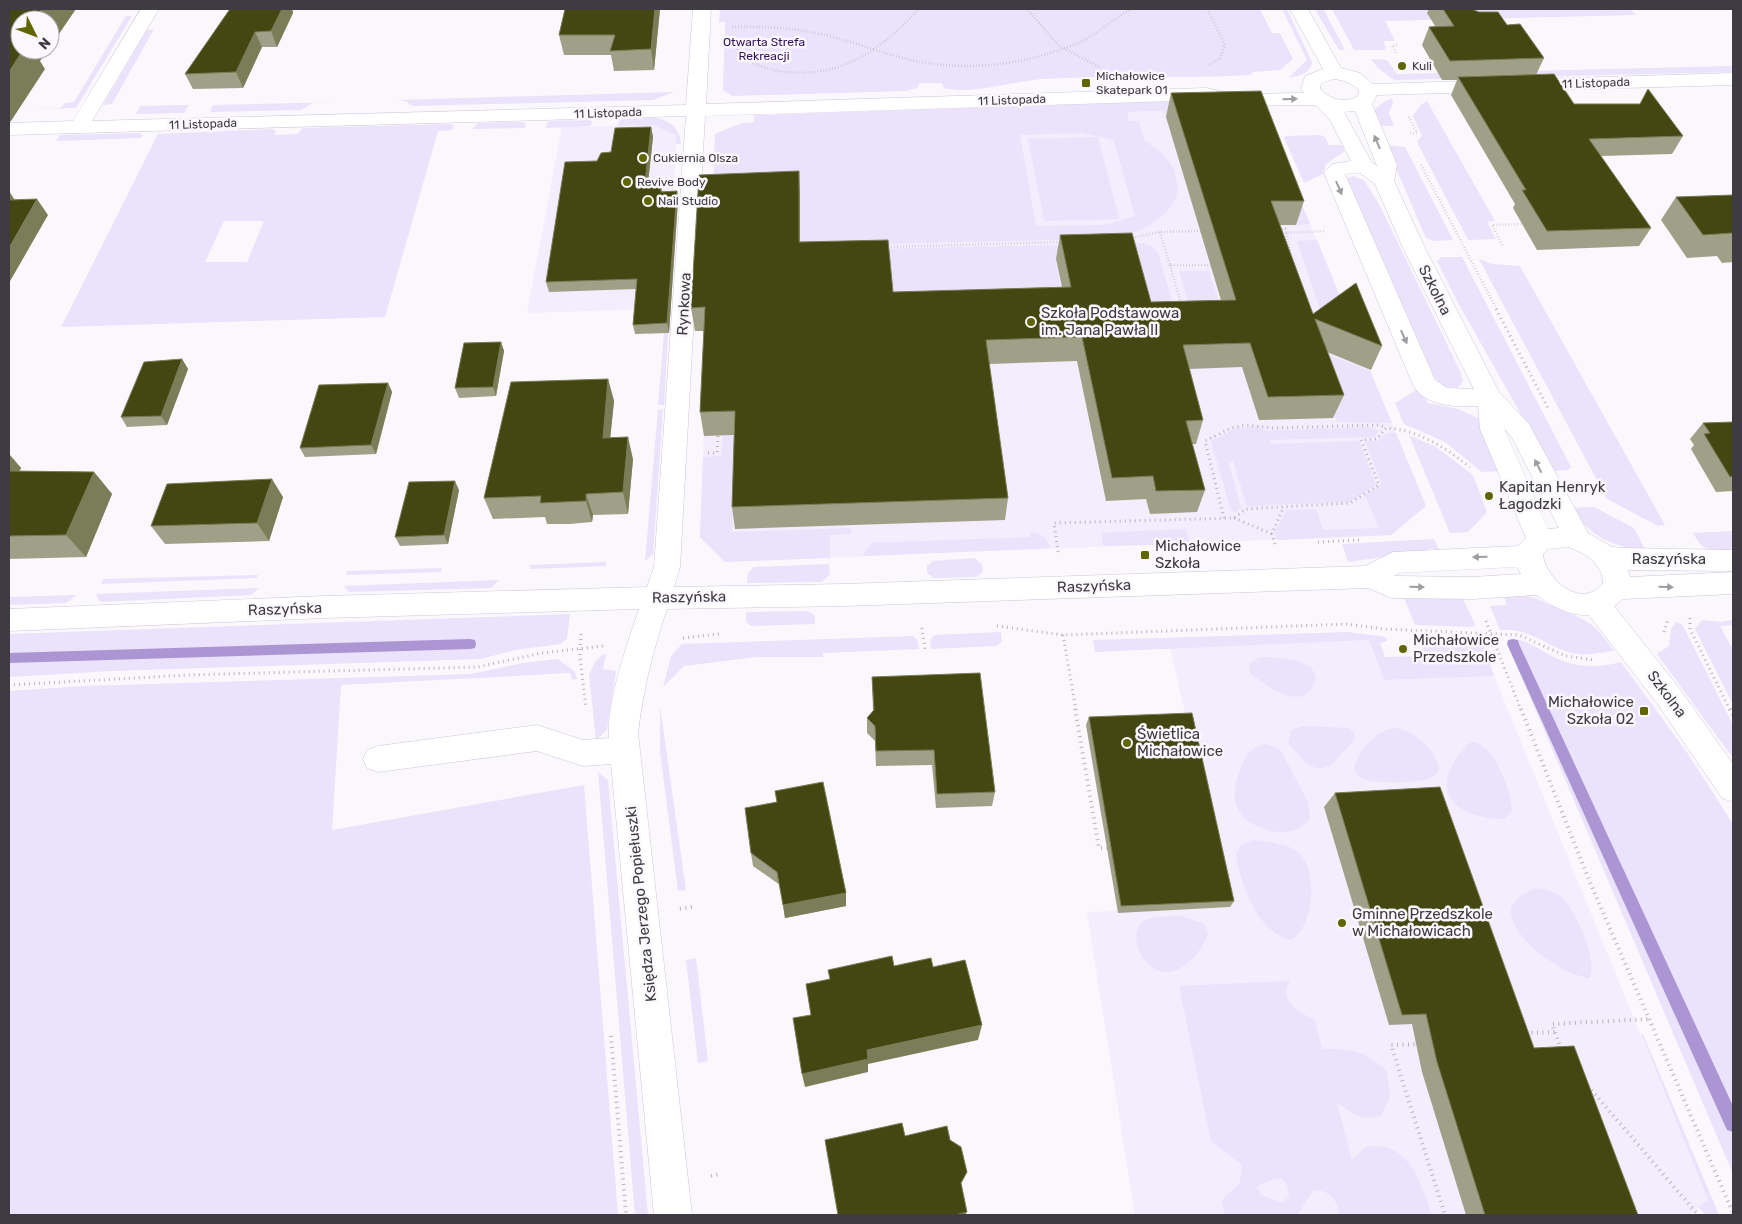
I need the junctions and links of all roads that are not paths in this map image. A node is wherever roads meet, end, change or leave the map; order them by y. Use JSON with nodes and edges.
{"nodes":[{"id":1,"x":150,"y":9,"type":"edge"},
{"id":2,"x":702,"y":9,"type":"edge"},
{"id":3,"x":1299,"y":9,"type":"edge"},
{"id":4,"x":1334,"y":73,"type":"junction"},
{"id":5,"x":1733,"y":79,"type":"edge"},
{"id":6,"x":1312,"y":80,"type":"junction"},
{"id":7,"x":1206,"y":94,"type":"junction"},
{"id":8,"x":1365,"y":96,"type":"junction"},
{"id":9,"x":1322,"y":101,"type":"junction"},
{"id":10,"x":695,"y":111,"type":"junction"},
{"id":11,"x":79,"y":127,"type":"junction"},
{"id":12,"x":9,"y":129,"type":"edge"},
{"id":13,"x":1364,"y":167,"type":"junction"},
{"id":14,"x":1384,"y":181,"type":"junction"},
{"id":15,"x":1490,"y":398,"type":"junction"},
{"id":16,"x":1579,"y":540,"type":"junction"},
{"id":17,"x":1534,"y":548,"type":"junction"},
{"id":18,"x":1606,"y":556,"type":"junction"},
{"id":19,"x":1733,"y":560,"type":"edge"},
{"id":20,"x":1370,"y":577,"type":"junction"},
{"id":21,"x":1733,"y":583,"type":"edge"},
{"id":22,"x":1540,"y":584,"type":"junction"},
{"id":23,"x":1606,"y":596,"type":"junction"},
{"id":24,"x":657,"y":598,"type":"junction"},
{"id":25,"x":9,"y":620,"type":"edge"},
{"id":26,"x":625,"y":750,"type":"junction"},
{"id":27,"x":378,"y":759,"type":"dead end"},
{"id":28,"x":1733,"y":788,"type":"edge"},
{"id":29,"x":673,"y":1215,"type":"edge"}],
"edges":[{"from":1,"to":11,"type":"street"},
{"from":2,"to":10,"type":"street","name":"Rynkowa"},
{"from":3,"to":4,"type":"street"},
{"from":4,"to":6,"type":"street","name":"11 Listopada"},
{"from":4,"to":8,"type":"street"},
{"from":5,"to":8,"type":"street","name":"11 Listopada"},
{"from":6,"to":7,"type":"street","name":"11 Listopada"},
{"from":6,"to":9,"type":"street"},
{"from":7,"to":9,"type":"street","name":"11 Listopada","one_way":true},
{"from":7,"to":10,"type":"street","name":"11 Listopada"},
{"from":8,"to":9,"type":"street","name":"11 Listopada"},
{"from":14,"to":8,"type":"street","name":"Szkolna","one_way":true},
{"from":9,"to":13,"type":"street"},
{"from":10,"to":11,"type":"street","name":"11 Listopada"},
{"from":10,"to":24,"type":"street","name":"Rynkowa"},
{"from":11,"to":12,"type":"street","name":"11 Listopada"},
{"from":13,"to":14,"type":"street"},
{"from":13,"to":15,"type":"street","one_way":true},
{"from":14,"to":15,"type":"street","name":"Szkolna"},
{"from":16,"to":15,"type":"street","name":"Szkolna","one_way":true},
{"from":15,"to":17,"type":"street","name":"Szkolna"},
{"from":16,"to":17,"type":"street"},
{"from":16,"to":18,"type":"street"},
{"from":17,"to":20,"type":"street","name":"Raszyńska","one_way":true},
{"from":17,"to":22,"type":"street"},
{"from":18,"to":19,"type":"street","name":"Raszyńska"},
{"from":18,"to":23,"type":"street"},
{"from":20,"to":22,"type":"street","name":"Raszyńska","one_way":true},
{"from":20,"to":24,"type":"street","name":"Raszyńska"},
{"from":23,"to":21,"type":"street","name":"Raszyńska","one_way":true},
{"from":22,"to":23,"type":"street"},
{"from":23,"to":28,"type":"street","name":"Szkolna"},
{"from":24,"to":25,"type":"street","name":"Raszyńska"},
{"from":24,"to":26,"type":"street","name":"Księdza Jerzego Popiełuszki"},
{"from":26,"to":27,"type":"street"},
{"from":26,"to":29,"type":"street","name":"Księdza Jerzego Popiełuszki"}]}
